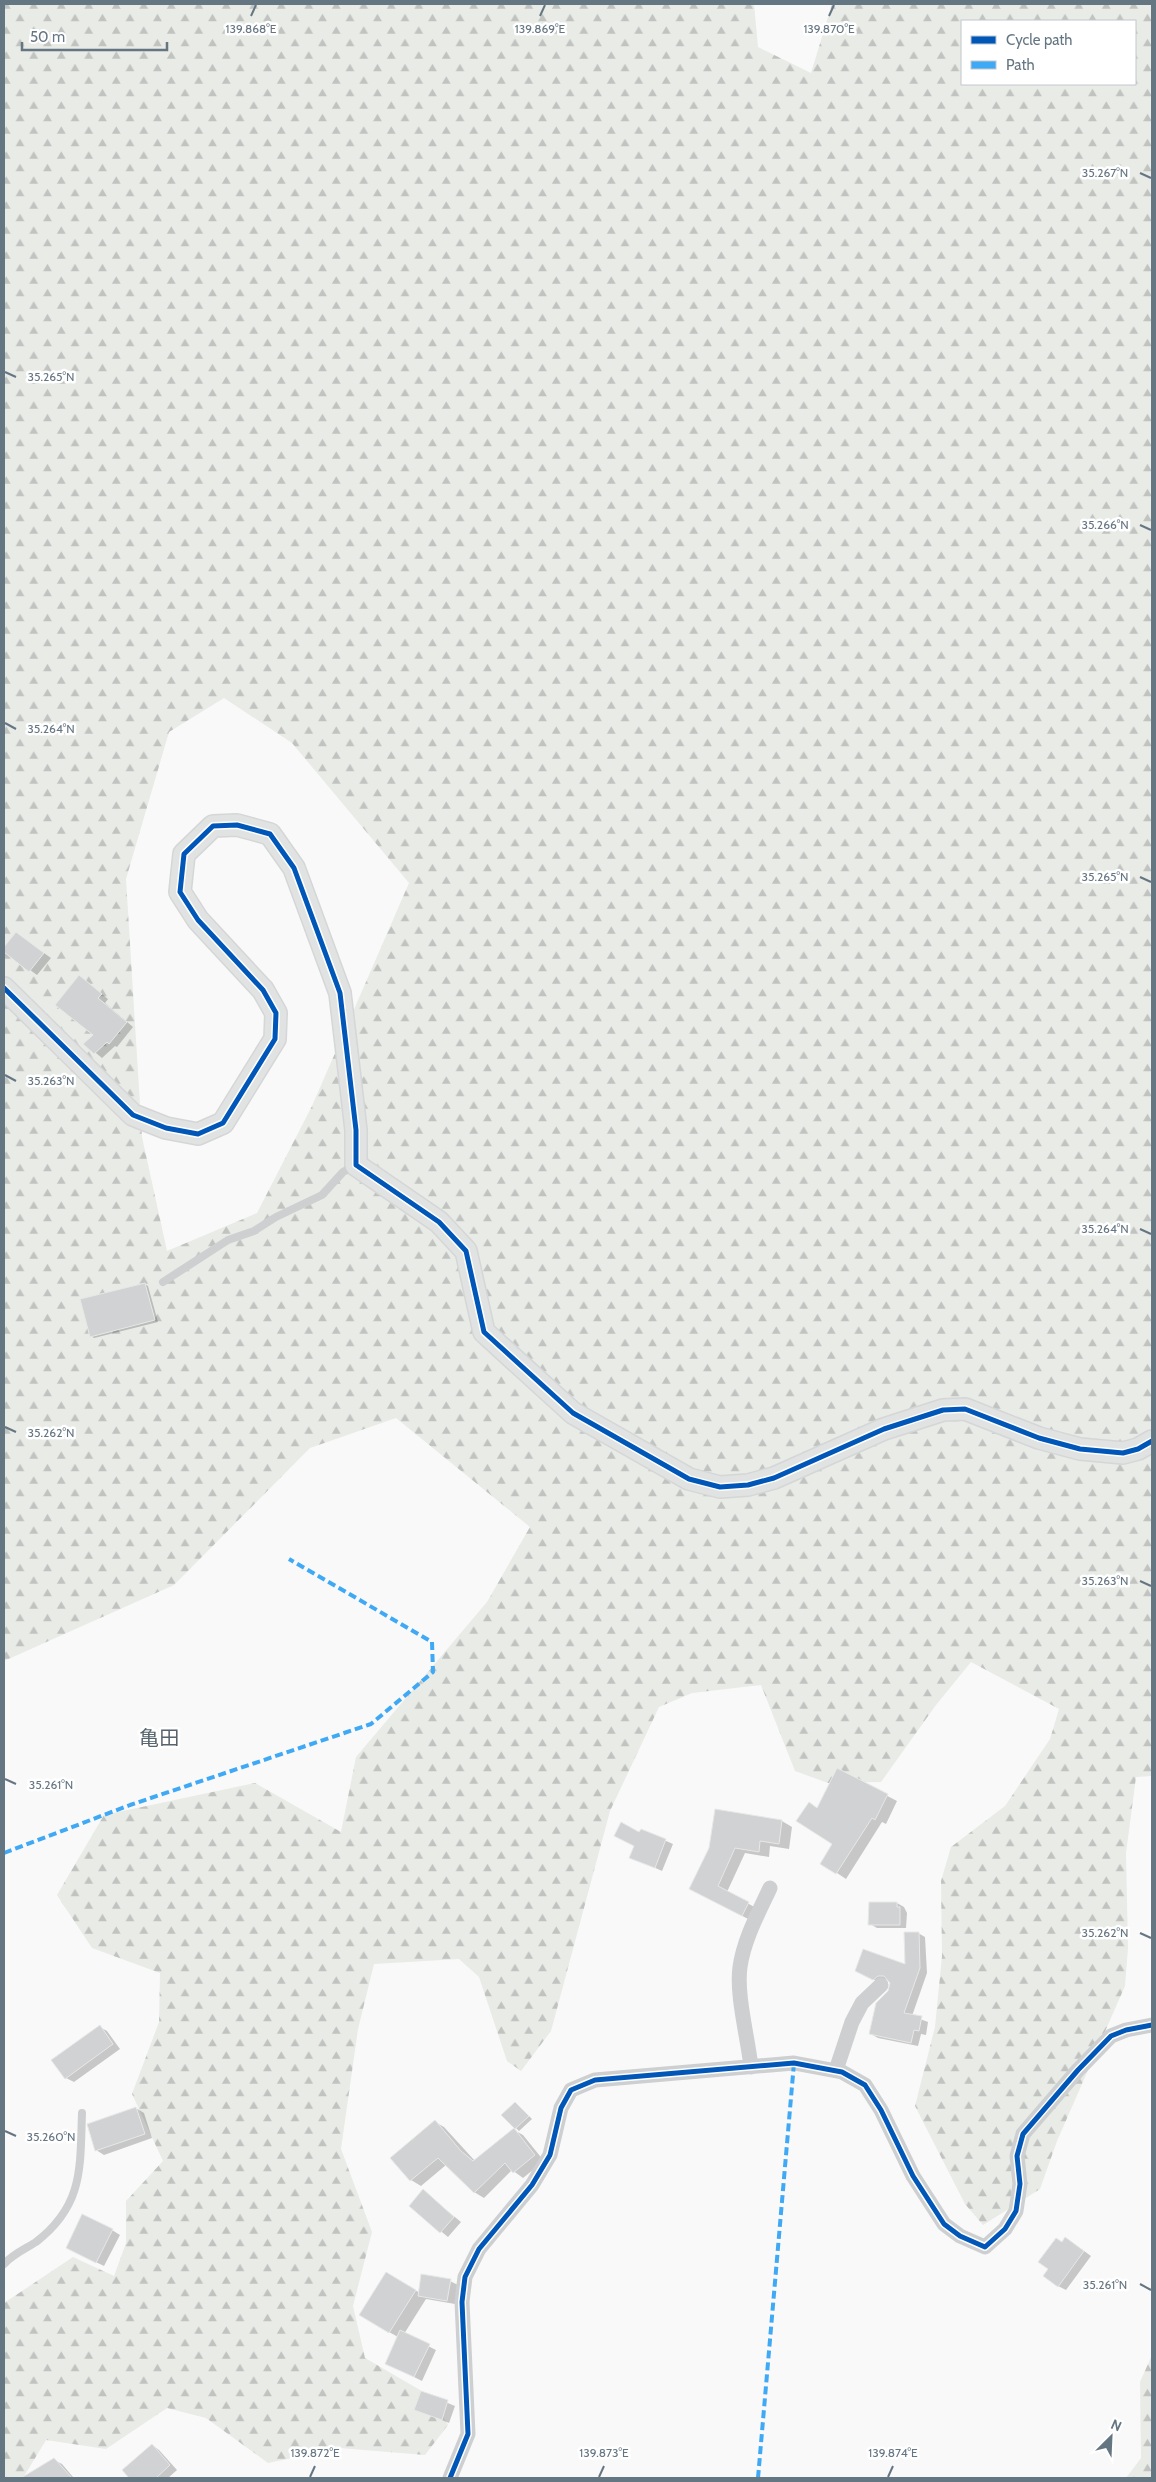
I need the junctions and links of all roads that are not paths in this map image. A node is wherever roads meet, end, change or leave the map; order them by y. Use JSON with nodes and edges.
{"nodes":[{"id":1,"x":4,"y":988,"type":"edge"},
{"id":2,"x":356,"y":1165,"type":"junction"},
{"id":3,"x":163,"y":1282,"type":"dead end"},
{"id":4,"x":1152,"y":1441,"type":"edge"},
{"id":5,"x":770,"y":1888,"type":"dead end"},
{"id":6,"x":881,"y":1985,"type":"dead end"},
{"id":7,"x":1152,"y":2025,"type":"edge"},
{"id":8,"x":751,"y":2067,"type":"junction"},
{"id":9,"x":836,"y":2070,"type":"junction"},
{"id":10,"x":82,"y":2112,"type":"dead end"},
{"id":11,"x":4,"y":2264,"type":"edge"},
{"id":12,"x":450,"y":2478,"type":"edge"}],
"edges":[{"from":1,"to":2,"type":"street"},
{"from":2,"to":3,"type":"lane"},
{"from":2,"to":4,"type":"street"},
{"from":5,"to":8,"type":"street"},
{"from":6,"to":9,"type":"street"},
{"from":7,"to":9,"type":"street"},
{"from":8,"to":9,"type":"street"},
{"from":8,"to":12,"type":"street"},
{"from":10,"to":11,"type":"lane"}]}
